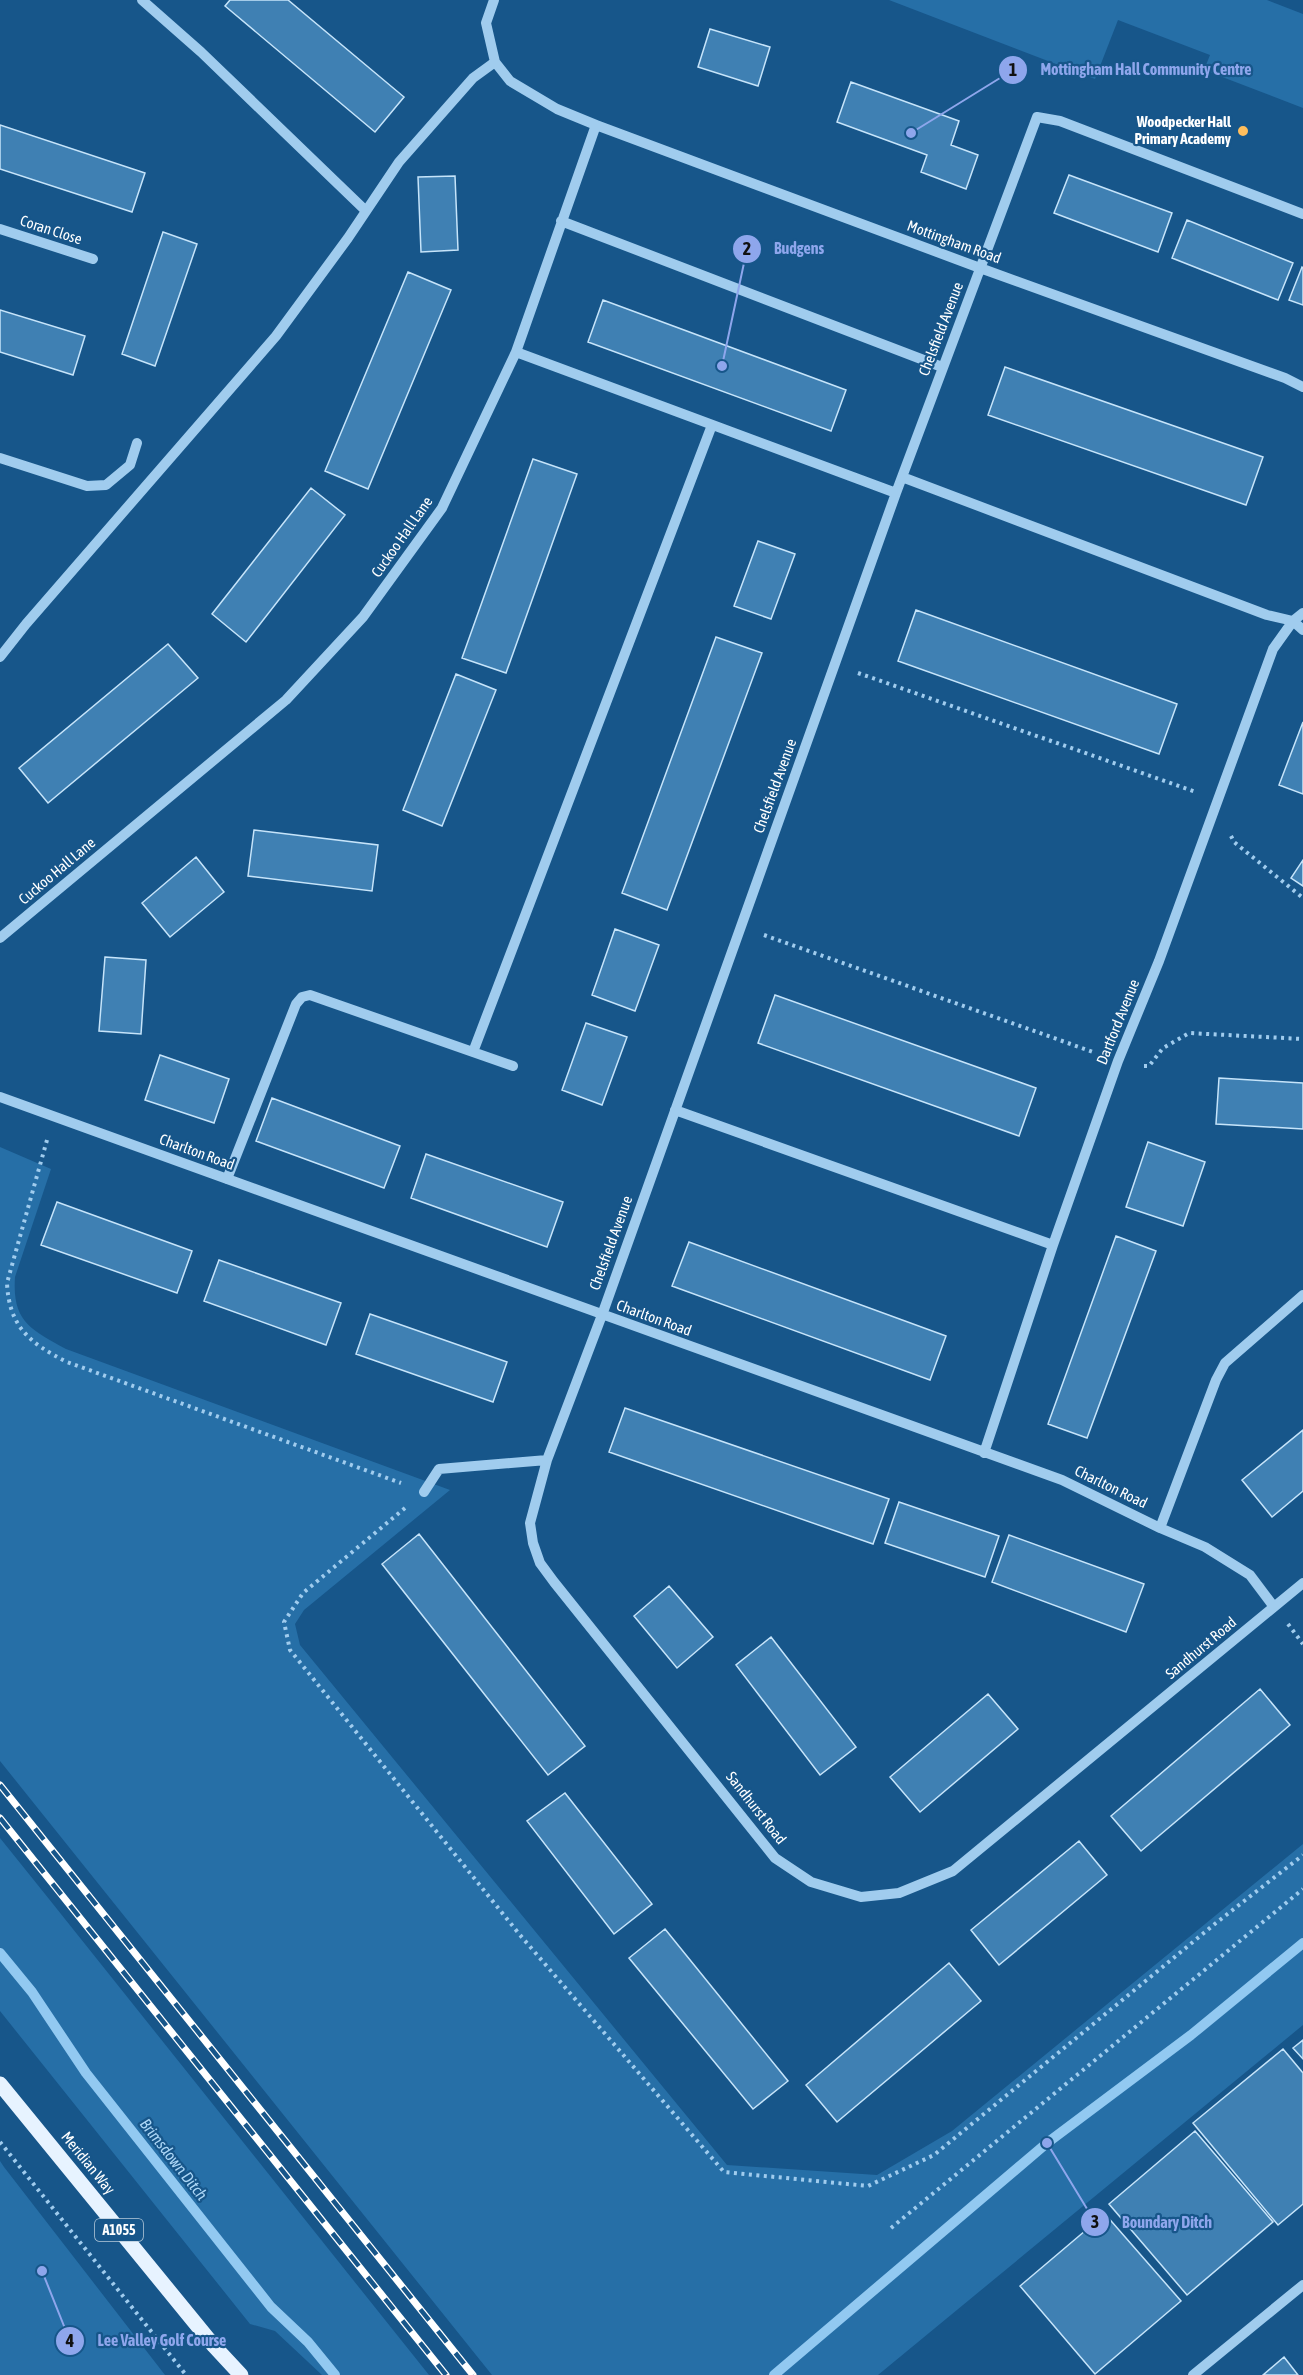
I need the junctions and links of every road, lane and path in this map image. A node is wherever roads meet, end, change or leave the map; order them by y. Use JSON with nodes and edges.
{"nodes":[{"id":1,"x":142,"y":0,"type":"edge"},
{"id":2,"x":494,"y":0,"type":"edge"},
{"id":3,"x":495,"y":62,"type":"junction"},
{"id":4,"x":596,"y":125,"type":"junction"},
{"id":5,"x":366,"y":212,"type":"junction"},
{"id":6,"x":1303,"y":214,"type":"edge"},
{"id":7,"x":561,"y":221,"type":"junction"},
{"id":8,"x":0,"y":229,"type":"edge"},
{"id":9,"x":93,"y":259,"type":"dead end"},
{"id":10,"x":980,"y":268,"type":"junction"},
{"id":11,"x":516,"y":352,"type":"junction"},
{"id":12,"x":942,"y":367,"type":"junction"},
{"id":13,"x":1303,"y":387,"type":"edge"},
{"id":14,"x":712,"y":424,"type":"junction"},
{"id":15,"x":137,"y":443,"type":"dead end"},
{"id":16,"x":0,"y":458,"type":"edge"},
{"id":17,"x":902,"y":477,"type":"junction"},
{"id":18,"x":896,"y":493,"type":"junction"},
{"id":19,"x":1303,"y":613,"type":"edge"},
{"id":20,"x":1293,"y":621,"type":"junction"},
{"id":21,"x":1303,"y":630,"type":"edge"},
{"id":22,"x":0,"y":657,"type":"edge"},
{"id":23,"x":834,"y":665,"type":"junction"},
{"id":24,"x":1216,"y":799,"type":"junction"},
{"id":25,"x":1303,"y":898,"type":"edge"},
{"id":26,"x":741,"y":927,"type":"junction"},
{"id":27,"x":0,"y":938,"type":"edge"},
{"id":28,"x":1303,"y":1039,"type":"edge"},
{"id":29,"x":473,"y":1052,"type":"junction"},
{"id":30,"x":1118,"y":1061,"type":"junction"},
{"id":31,"x":513,"y":1066,"type":"dead end"},
{"id":32,"x":0,"y":1097,"type":"edge"},
{"id":33,"x":675,"y":1110,"type":"junction"},
{"id":34,"x":53,"y":1117,"type":"junction"},
{"id":35,"x":227,"y":1179,"type":"junction"},
{"id":36,"x":1053,"y":1245,"type":"junction"},
{"id":37,"x":1303,"y":1295,"type":"edge"},
{"id":38,"x":602,"y":1315,"type":"junction"},
{"id":39,"x":984,"y":1453,"type":"junction"},
{"id":40,"x":547,"y":1460,"type":"junction"},
{"id":41,"x":424,"y":1492,"type":"junction"},
{"id":42,"x":1160,"y":1528,"type":"junction"},
{"id":43,"x":1303,"y":1583,"type":"edge"},
{"id":44,"x":1274,"y":1607,"type":"junction"},
{"id":45,"x":1303,"y":1855,"type":"edge"},
{"id":46,"x":1303,"y":1888,"type":"edge"},
{"id":47,"x":0,"y":2084,"type":"edge"},
{"id":48,"x":0,"y":2142,"type":"edge"},
{"id":49,"x":891,"y":2228,"type":"dead end"},
{"id":50,"x":1303,"y":2285,"type":"edge"},
{"id":51,"x":186,"y":2375,"type":"edge"},
{"id":52,"x":241,"y":2375,"type":"edge"},
{"id":53,"x":1193,"y":2375,"type":"edge"}],
"edges":[{"from":1,"to":5,"type":"street"},
{"from":2,"to":3,"type":"street"},
{"from":3,"to":4,"type":"street"},
{"from":3,"to":5,"type":"street"},
{"from":4,"to":7,"type":"street","name":"Cuckoo Hall Lane"},
{"from":4,"to":10,"type":"street","name":"Mottingham Road"},
{"from":5,"to":22,"type":"street"},
{"from":6,"to":10,"type":"street","name":"Chelsfield Avenue"},
{"from":7,"to":11,"type":"street","name":"Cuckoo Hall Lane"},
{"from":7,"to":12,"type":"street"},
{"from":8,"to":9,"type":"street","name":"Coran Close"},
{"from":10,"to":12,"type":"street","name":"Chelsfield Avenue"},
{"from":10,"to":13,"type":"street","name":"Mottingham Road"},
{"from":11,"to":14,"type":"street"},
{"from":11,"to":27,"type":"street","name":"Cuckoo Hall Lane"},
{"from":12,"to":17,"type":"street","name":"Chelsfield Avenue"},
{"from":14,"to":18,"type":"street"},
{"from":14,"to":29,"type":"street"},
{"from":15,"to":16,"type":"street"},
{"from":17,"to":18,"type":"street","name":"Chelsfield Avenue"},
{"from":17,"to":20,"type":"street"},
{"from":18,"to":23,"type":"street","name":"Chelsfield Avenue"},
{"from":19,"to":20,"type":"street","name":"Dartford Avenue"},
{"from":20,"to":21,"type":"street"},
{"from":20,"to":24,"type":"street","name":"Dartford Avenue"},
{"from":23,"to":24,"type":"path"},
{"from":23,"to":26,"type":"street","name":"Chelsfield Avenue"},
{"from":24,"to":25,"type":"path"},
{"from":24,"to":30,"type":"street","name":"Dartford Avenue"},
{"from":26,"to":30,"type":"path"},
{"from":26,"to":33,"type":"street","name":"Chelsfield Avenue"},
{"from":28,"to":30,"type":"path"},
{"from":29,"to":31,"type":"street"},
{"from":29,"to":35,"type":"street"},
{"from":30,"to":36,"type":"street","name":"Dartford Avenue"},
{"from":32,"to":34,"type":"street","name":"Charlton Road"},
{"from":33,"to":36,"type":"street"},
{"from":33,"to":38,"type":"street","name":"Chelsfield Avenue"},
{"from":34,"to":35,"type":"street","name":"Charlton Road"},
{"from":34,"to":41,"type":"path"},
{"from":35,"to":38,"type":"street","name":"Charlton Road"},
{"from":36,"to":39,"type":"street","name":"Dartford Avenue"},
{"from":37,"to":42,"type":"street"},
{"from":38,"to":39,"type":"street","name":"Charlton Road"},
{"from":38,"to":40,"type":"street","name":"Sandhurst Road"},
{"from":39,"to":42,"type":"street","name":"Charlton Road"},
{"from":40,"to":41,"type":"street"},
{"from":40,"to":44,"type":"street","name":"Sandhurst Road"},
{"from":41,"to":45,"type":"path"},
{"from":42,"to":44,"type":"street","name":"Charlton Road"},
{"from":43,"to":44,"type":"street","name":"Sandhurst Road"},
{"from":46,"to":49,"type":"path"},
{"from":47,"to":52,"type":"main road","name":"Meridian Way","number":"A1055"},
{"from":48,"to":51,"type":"path"},
{"from":50,"to":53,"type":"street"}]}
